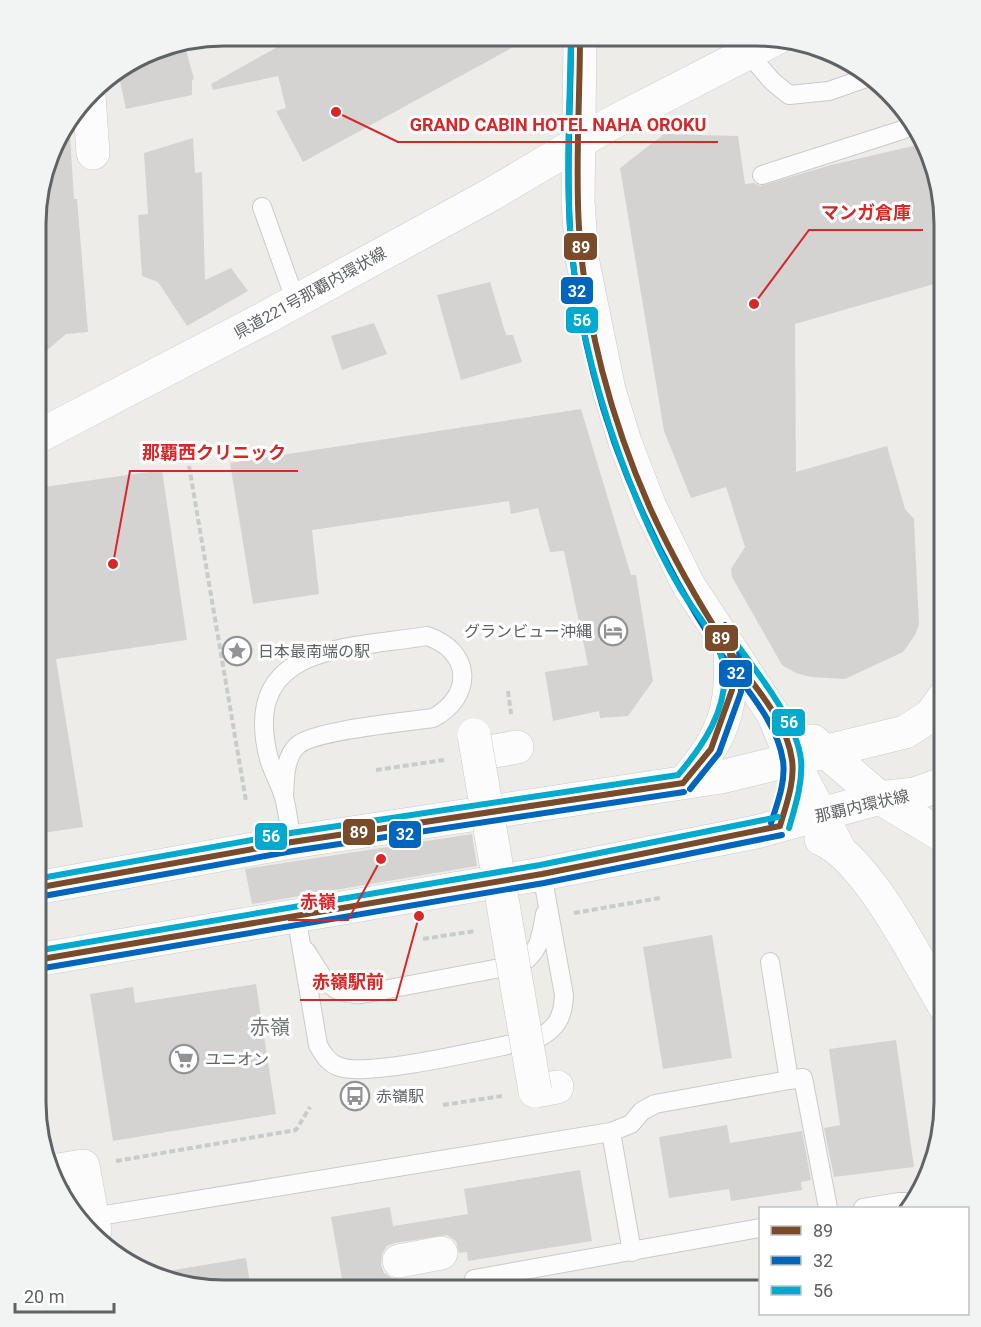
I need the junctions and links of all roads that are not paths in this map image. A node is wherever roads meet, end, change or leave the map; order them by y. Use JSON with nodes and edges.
{"nodes":[{"id":1,"x":580,"y":46,"type":"edge"},
{"id":2,"x":761,"y":46,"type":"edge"},
{"id":3,"x":748,"y":53,"type":"junction"},
{"id":4,"x":861,"y":80,"type":"edge"},
{"id":5,"x":91,"y":107,"type":"edge"},
{"id":6,"x":906,"y":128,"type":"edge"},
{"id":7,"x":579,"y":141,"type":"junction"},
{"id":8,"x":93,"y":153,"type":"dead end"},
{"id":9,"x":762,"y":175,"type":"dead end"},
{"id":10,"x":262,"y":207,"type":"dead end"},
{"id":11,"x":296,"y":302,"type":"junction"},
{"id":12,"x":46,"y":432,"type":"edge"},
{"id":13,"x":730,"y":651,"type":"junction"},
{"id":14,"x":934,"y":711,"type":"edge"},
{"id":15,"x":773,"y":714,"type":"junction"},
{"id":16,"x":517,"y":747,"type":"dead end"},
{"id":17,"x":827,"y":752,"type":"junction"},
{"id":18,"x":796,"y":775,"type":"junction"},
{"id":19,"x":683,"y":783,"type":"junction"},
{"id":20,"x":934,"y":787,"type":"edge"},
{"id":21,"x":284,"y":797,"type":"junction"},
{"id":22,"x":880,"y":798,"type":"junction"},
{"id":23,"x":820,"y":814,"type":"junction"},
{"id":24,"x":780,"y":826,"type":"junction"},
{"id":25,"x":934,"y":830,"type":"edge"},
{"id":26,"x":292,"y":842,"type":"junction"},
{"id":27,"x":839,"y":849,"type":"junction"},
{"id":28,"x":46,"y":886,"type":"edge"},
{"id":29,"x":544,"y":887,"type":"junction"},
{"id":30,"x":299,"y":930,"type":"junction"},
{"id":31,"x":46,"y":959,"type":"edge"},
{"id":32,"x":770,"y":962,"type":"dead end"},
{"id":33,"x":934,"y":989,"type":"edge"},
{"id":34,"x":789,"y":1080,"type":"junction"},
{"id":35,"x":546,"y":1089,"type":"road end"},
{"id":36,"x":611,"y":1132,"type":"junction"},
{"id":37,"x":68,"y":1169,"type":"edge"},
{"id":38,"x":905,"y":1202,"type":"edge"},
{"id":39,"x":828,"y":1207,"type":"edge"},
{"id":40,"x":873,"y":1207,"type":"edge"},
{"id":41,"x":93,"y":1222,"type":"edge"},
{"id":42,"x":94,"y":1224,"type":"edge"},
{"id":43,"x":759,"y":1228,"type":"edge"},
{"id":44,"x":633,"y":1252,"type":"junction"},
{"id":45,"x":441,"y":1253,"type":"dead end"},
{"id":46,"x":399,"y":1261,"type":"dead end"},
{"id":47,"x":474,"y":1278,"type":"dead end"}],
"edges":[{"from":1,"to":7,"type":"main road"},
{"from":2,"to":3,"type":"main road","name":"県道221号那覇内環状線"},
{"from":3,"to":4,"type":"lane"},
{"from":3,"to":7,"type":"main road","name":"県道221号那覇内環状線"},
{"from":5,"to":8,"type":"main road"},
{"from":6,"to":9,"type":"lane"},
{"from":7,"to":11,"type":"main road","name":"県道221号那覇内環状線"},
{"from":7,"to":13,"type":"main road"},
{"from":10,"to":11,"type":"lane"},
{"from":11,"to":12,"type":"main road","name":"県道221号那覇内環状線"},
{"from":13,"to":15,"type":"main road"},
{"from":13,"to":19,"type":"main road"},
{"from":14,"to":17,"type":"main road"},
{"from":15,"to":17,"type":"main road"},
{"from":15,"to":18,"type":"main road"},
{"from":16,"to":35,"type":"main road","bridge":true},
{"from":17,"to":18,"type":"main road"},
{"from":17,"to":22,"type":"main road"},
{"from":18,"to":19,"type":"main road"},
{"from":18,"to":22,"type":"main road"},
{"from":18,"to":23,"type":"main road"},
{"from":18,"to":24,"type":"main road"},
{"from":19,"to":26,"type":"main road"},
{"from":20,"to":22,"type":"main road","name":"那覇内環状線"},
{"from":21,"to":21,"type":"lane"},
{"from":21,"to":26,"type":"lane"},
{"from":22,"to":23,"type":"main road","name":"那覇内環状線"},
{"from":22,"to":25,"type":"main road"},
{"from":23,"to":24,"type":"main road","name":"那覇内環状線"},
{"from":23,"to":27,"type":"main road"},
{"from":24,"to":27,"type":"main road"},
{"from":24,"to":29,"type":"main road"},
{"from":26,"to":28,"type":"main road"},
{"from":27,"to":33,"type":"main road"},
{"from":29,"to":30,"type":"main road"},
{"from":29,"to":30,"type":"lane"},
{"from":29,"to":30,"type":"lane"},
{"from":30,"to":31,"type":"main road"},
{"from":32,"to":34,"type":"lane"},
{"from":34,"to":36,"type":"lane"},
{"from":34,"to":39,"type":"lane"},
{"from":36,"to":42,"type":"lane"},
{"from":36,"to":44,"type":"lane"},
{"from":37,"to":41,"type":"main road"},
{"from":38,"to":40,"type":"lane"},
{"from":43,"to":44,"type":"lane"},
{"from":44,"to":47,"type":"lane"},
{"from":45,"to":46,"type":"main road"}]}
